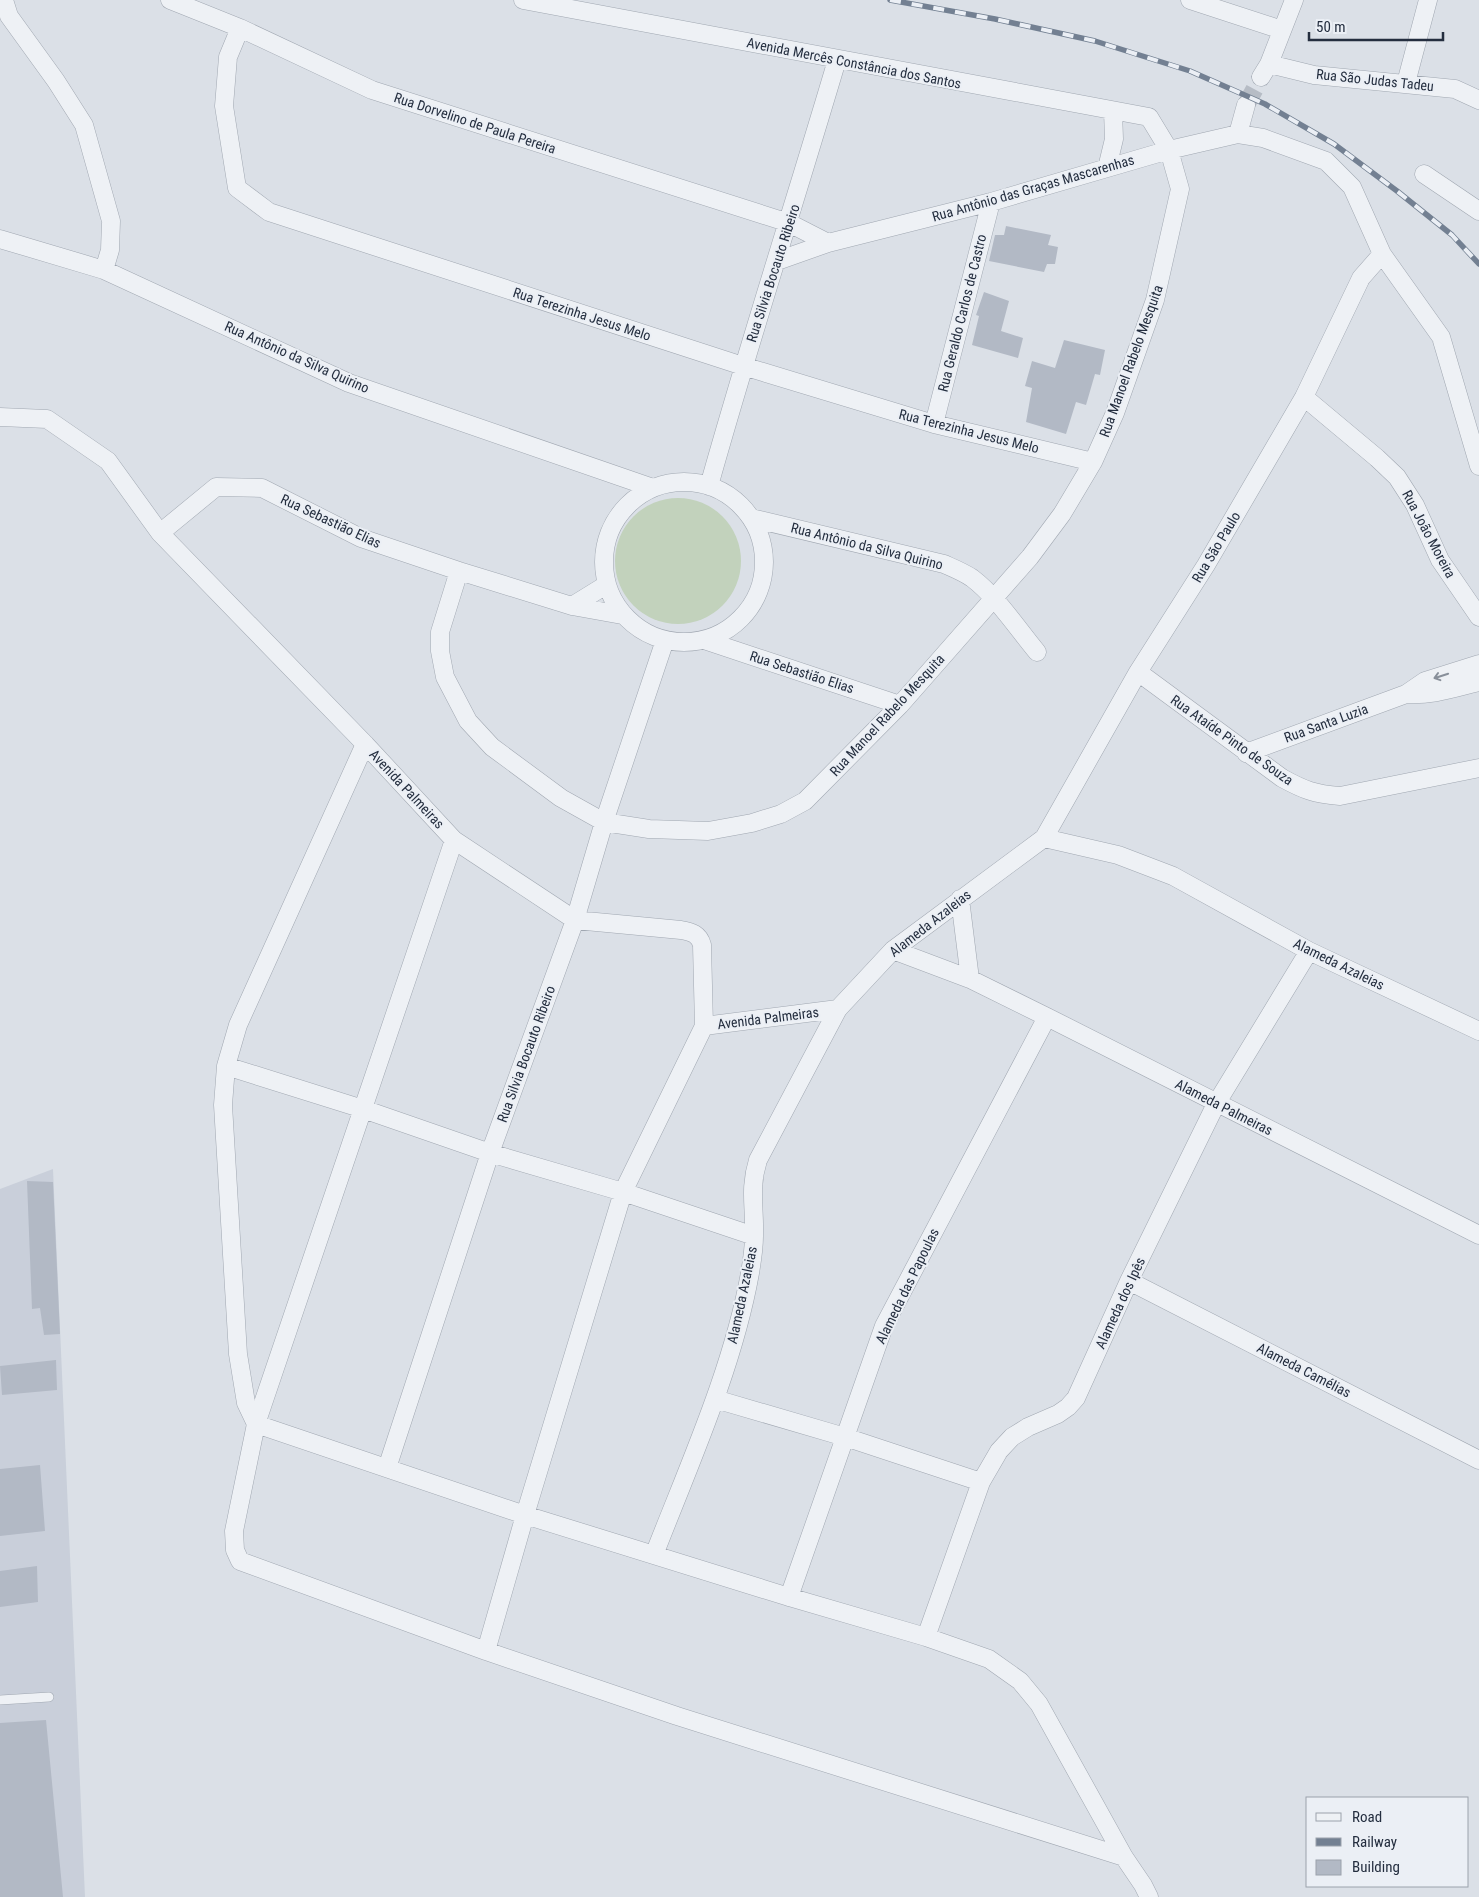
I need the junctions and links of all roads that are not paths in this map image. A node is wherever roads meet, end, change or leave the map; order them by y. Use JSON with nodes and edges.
{"nodes":[{"id":1,"x":4,"y":0,"type":"edge"},
{"id":2,"x":170,"y":0,"type":"edge"},
{"id":3,"x":523,"y":0,"type":"edge"},
{"id":4,"x":1190,"y":0,"type":"edge"},
{"id":5,"x":1294,"y":0,"type":"edge"},
{"id":6,"x":1428,"y":0,"type":"edge"},
{"id":7,"x":240,"y":28,"type":"junction"},
{"id":8,"x":1282,"y":30,"type":"junction"},
{"id":9,"x":837,"y":60,"type":"junction"},
{"id":10,"x":1406,"y":83,"type":"junction"},
{"id":11,"x":1479,"y":100,"type":"edge"},
{"id":12,"x":1246,"y":105,"type":"tunnel mouth"},
{"id":13,"x":1113,"y":110,"type":"junction"},
{"id":14,"x":1238,"y":134,"type":"junction"},
{"id":15,"x":1168,"y":150,"type":"junction"},
{"id":16,"x":1107,"y":168,"type":"junction"},
{"id":17,"x":1424,"y":174,"type":"dead end"},
{"id":18,"x":991,"y":202,"type":"junction"},
{"id":19,"x":1479,"y":212,"type":"edge"},
{"id":20,"x":789,"y":224,"type":"junction"},
{"id":21,"x":0,"y":239,"type":"edge"},
{"id":22,"x":828,"y":243,"type":"junction"},
{"id":23,"x":1382,"y":254,"type":"junction"},
{"id":24,"x":777,"y":261,"type":"junction"},
{"id":25,"x":104,"y":270,"type":"junction"},
{"id":26,"x":743,"y":366,"type":"junction"},
{"id":27,"x":1304,"y":397,"type":"junction"},
{"id":28,"x":0,"y":417,"type":"edge"},
{"id":29,"x":934,"y":424,"type":"junction"},
{"id":30,"x":1093,"y":462,"type":"junction"},
{"id":31,"x":1479,"y":466,"type":"edge"},
{"id":32,"x":709,"y":486,"type":"junction"},
{"id":33,"x":654,"y":488,"type":"junction"},
{"id":34,"x":751,"y":518,"type":"junction"},
{"id":35,"x":160,"y":533,"type":"junction"},
{"id":36,"x":459,"y":572,"type":"junction"},
{"id":37,"x":606,"y":585,"type":"junction"},
{"id":38,"x":992,"y":598,"type":"junction"},
{"id":39,"x":572,"y":606,"type":"junction"},
{"id":40,"x":622,"y":615,"type":"junction"},
{"id":41,"x":1479,"y":617,"type":"edge"},
{"id":42,"x":665,"y":640,"type":"junction"},
{"id":43,"x":704,"y":640,"type":"junction"},
{"id":44,"x":1037,"y":652,"type":"dead end"},
{"id":45,"x":1479,"y":664,"type":"edge"},
{"id":46,"x":1138,"y":672,"type":"junction"},
{"id":47,"x":1479,"y":682,"type":"edge"},
{"id":48,"x":1406,"y":694,"type":"junction"},
{"id":49,"x":900,"y":705,"type":"junction"},
{"id":50,"x":365,"y":744,"type":"junction"},
{"id":51,"x":1246,"y":752,"type":"junction"},
{"id":52,"x":1479,"y":768,"type":"edge"},
{"id":53,"x":604,"y":822,"type":"junction"},
{"id":54,"x":1044,"y":838,"type":"junction"},
{"id":55,"x":454,"y":840,"type":"junction"},
{"id":56,"x":960,"y":898,"type":"junction"},
{"id":57,"x":575,"y":920,"type":"junction"},
{"id":58,"x":893,"y":950,"type":"junction"},
{"id":59,"x":1309,"y":951,"type":"junction"},
{"id":60,"x":970,"y":980,"type":"junction"},
{"id":61,"x":838,"y":1009,"type":"junction"},
{"id":62,"x":1047,"y":1017,"type":"junction"},
{"id":63,"x":704,"y":1026,"type":"junction"},
{"id":64,"x":1479,"y":1031,"type":"edge"},
{"id":65,"x":226,"y":1066,"type":"junction"},
{"id":66,"x":1216,"y":1104,"type":"junction"},
{"id":67,"x":363,"y":1109,"type":"junction"},
{"id":68,"x":490,"y":1153,"type":"junction"},
{"id":69,"x":623,"y":1192,"type":"junction"},
{"id":70,"x":1479,"y":1235,"type":"edge"},
{"id":71,"x":754,"y":1236,"type":"junction"},
{"id":72,"x":1129,"y":1280,"type":"junction"},
{"id":73,"x":715,"y":1400,"type":"junction"},
{"id":74,"x":256,"y":1424,"type":"junction"},
{"id":75,"x":845,"y":1437,"type":"junction"},
{"id":76,"x":1479,"y":1460,"type":"edge"},
{"id":77,"x":388,"y":1468,"type":"junction"},
{"id":78,"x":981,"y":1482,"type":"junction"},
{"id":79,"x":525,"y":1515,"type":"junction"},
{"id":80,"x":654,"y":1555,"type":"junction"},
{"id":81,"x":789,"y":1597,"type":"junction"},
{"id":82,"x":926,"y":1637,"type":"junction"},
{"id":83,"x":486,"y":1651,"type":"junction"},
{"id":84,"x":50,"y":1697,"type":"dead end"},
{"id":85,"x":0,"y":1700,"type":"edge"},
{"id":86,"x":1124,"y":1857,"type":"junction"},
{"id":87,"x":1149,"y":1897,"type":"edge"}],
"edges":[{"from":1,"to":25,"type":"street"},
{"from":2,"to":7,"type":"street","name":"Rua Dorvelino de Paula Pereira"},
{"from":3,"to":9,"type":"street","name":"Avenida Mercês Constância dos Santos"},
{"from":4,"to":8,"type":"street"},
{"from":5,"to":8,"type":"street"},
{"from":6,"to":10,"type":"street"},
{"from":7,"to":20,"type":"street","name":"Rua Dorvelino de Paula Pereira"},
{"from":7,"to":26,"type":"street","name":"Rua Terezinha Jesus Melo"},
{"from":8,"to":10,"type":"street","name":"Rua São Judas Tadeu"},
{"from":9,"to":13,"type":"street","name":"Avenida Mercês Constância dos Santos"},
{"from":9,"to":20,"type":"street","name":"Rua Silvia Bocauto Ribeiro"},
{"from":10,"to":11,"type":"street","name":"Rua São Judas Tadeu"},
{"from":12,"to":14,"type":"street"},
{"from":13,"to":15,"type":"street","name":"Avenida Mercês Constância dos Santos"},
{"from":13,"to":16,"type":"street"},
{"from":14,"to":15,"type":"street","name":"Rua Antônio das Graças Mascarenhas"},
{"from":14,"to":23,"type":"street"},
{"from":15,"to":16,"type":"street","name":"Rua Antônio das Graças Mascarenhas"},
{"from":15,"to":30,"type":"street","name":"Rua Manoel Rabelo Mesquita"},
{"from":16,"to":18,"type":"street","name":"Rua Antônio das Graças Mascarenhas"},
{"from":17,"to":19,"type":"street"},
{"from":18,"to":22,"type":"street","name":"Rua Antônio das Graças Mascarenhas"},
{"from":18,"to":29,"type":"street","name":"Rua Geraldo Carlos de Castro"},
{"from":20,"to":22,"type":"street"},
{"from":20,"to":24,"type":"street","name":"Rua Silvia Bocauto Ribeiro"},
{"from":21,"to":25,"type":"street","name":"Rua Antônio da Silva Quirino"},
{"from":22,"to":24,"type":"street","name":"Rua Antônio das Graças Mascarenhas"},
{"from":23,"to":27,"type":"street","name":"Rua São Paulo"},
{"from":23,"to":31,"type":"street"},
{"from":24,"to":26,"type":"street","name":"Rua Silvia Bocauto Ribeiro"},
{"from":25,"to":33,"type":"street","name":"Rua Antônio da Silva Quirino"},
{"from":26,"to":29,"type":"street","name":"Rua Terezinha Jesus Melo"},
{"from":26,"to":32,"type":"street","name":"Rua Silvia Bocauto Ribeiro"},
{"from":27,"to":41,"type":"street","name":"Rua João Moreira"},
{"from":27,"to":46,"type":"street","name":"Rua São Paulo"},
{"from":28,"to":35,"type":"street","name":"Avenida Palmeiras"},
{"from":29,"to":30,"type":"street","name":"Rua Terezinha Jesus Melo"},
{"from":30,"to":38,"type":"street","name":"Rua Manoel Rabelo Mesquita"},
{"from":32,"to":33,"type":"street"},
{"from":32,"to":34,"type":"street"},
{"from":33,"to":37,"type":"street"},
{"from":34,"to":38,"type":"street","name":"Rua Antônio da Silva Quirino"},
{"from":34,"to":43,"type":"street"},
{"from":35,"to":36,"type":"street","name":"Rua Sebastião Elias"},
{"from":35,"to":50,"type":"street","name":"Avenida Palmeiras"},
{"from":36,"to":39,"type":"street","name":"Rua Sebastião Elias"},
{"from":36,"to":53,"type":"street","name":"Rua Manoel Rabelo Mesquita"},
{"from":37,"to":39,"type":"street"},
{"from":37,"to":40,"type":"street"},
{"from":38,"to":44,"type":"street","name":"Rua Antônio da Silva Quirino"},
{"from":38,"to":49,"type":"street","name":"Rua Manoel Rabelo Mesquita"},
{"from":39,"to":40,"type":"street","name":"Rua Sebastião Elias"},
{"from":40,"to":42,"type":"street"},
{"from":42,"to":43,"type":"street"},
{"from":42,"to":53,"type":"street","name":"Rua Silvia Bocauto Ribeiro"},
{"from":43,"to":49,"type":"street","name":"Rua Sebastião Elias"},
{"from":45,"to":48,"type":"street","name":"Rua Santa Luzia","one_way":true},
{"from":46,"to":51,"type":"street","name":"Rua Ataíde Pinto de Souza"},
{"from":46,"to":54,"type":"street","name":"Rua São Paulo"},
{"from":47,"to":48,"type":"street","name":"Rua Santa Luzia"},
{"from":48,"to":51,"type":"street","name":"Rua Santa Luzia"},
{"from":49,"to":53,"type":"street","name":"Rua Manoel Rabelo Mesquita"},
{"from":50,"to":55,"type":"street","name":"Avenida Palmeiras"},
{"from":50,"to":65,"type":"street"},
{"from":51,"to":52,"type":"street","name":"Rua Ataíde Pinto de Souza"},
{"from":53,"to":57,"type":"street","name":"Rua Silvia Bocauto Ribeiro"},
{"from":54,"to":56,"type":"street","name":"Alameda Azaleias"},
{"from":54,"to":59,"type":"street","name":"Alameda Azaleias"},
{"from":55,"to":57,"type":"street","name":"Avenida Palmeiras"},
{"from":55,"to":67,"type":"street"},
{"from":56,"to":58,"type":"street","name":"Alameda Azaleias"},
{"from":56,"to":60,"type":"street"},
{"from":57,"to":63,"type":"street","name":"Avenida Palmeiras"},
{"from":57,"to":68,"type":"street","name":"Rua Silvia Bocauto Ribeiro"},
{"from":58,"to":60,"type":"street","name":"Alameda Palmeiras"},
{"from":58,"to":61,"type":"street","name":"Alameda Azaleias"},
{"from":59,"to":64,"type":"street","name":"Alameda Azaleias"},
{"from":59,"to":66,"type":"street","name":"Alameda dos Ipês"},
{"from":60,"to":62,"type":"street","name":"Alameda Palmeiras"},
{"from":61,"to":63,"type":"street","name":"Avenida Palmeiras"},
{"from":61,"to":71,"type":"street","name":"Alameda Azaleias"},
{"from":62,"to":66,"type":"street","name":"Alameda Palmeiras"},
{"from":62,"to":75,"type":"street","name":"Alameda das Papoulas"},
{"from":63,"to":69,"type":"street"},
{"from":65,"to":67,"type":"street"},
{"from":65,"to":74,"type":"street"},
{"from":66,"to":70,"type":"street","name":"Alameda Palmeiras"},
{"from":66,"to":72,"type":"street","name":"Alameda dos Ipês"},
{"from":67,"to":68,"type":"street"},
{"from":67,"to":74,"type":"street"},
{"from":68,"to":69,"type":"street"},
{"from":68,"to":77,"type":"street","name":"Rua Silvia Bocauto Ribeiro"},
{"from":69,"to":71,"type":"street"},
{"from":69,"to":79,"type":"street"},
{"from":71,"to":73,"type":"street","name":"Alameda Azaleias"},
{"from":72,"to":76,"type":"street","name":"Alameda Camélias"},
{"from":72,"to":78,"type":"street","name":"Alameda dos Ipês"},
{"from":73,"to":75,"type":"street"},
{"from":73,"to":80,"type":"street","name":"Alameda Azaleias"},
{"from":74,"to":77,"type":"street"},
{"from":74,"to":83,"type":"street"},
{"from":75,"to":78,"type":"street"},
{"from":75,"to":81,"type":"street","name":"Alameda das Papoulas"},
{"from":77,"to":79,"type":"street"},
{"from":78,"to":82,"type":"street","name":"Alameda dos Ipês"},
{"from":79,"to":80,"type":"street"},
{"from":79,"to":83,"type":"street"},
{"from":80,"to":81,"type":"street"},
{"from":81,"to":82,"type":"street"},
{"from":82,"to":86,"type":"street"},
{"from":83,"to":86,"type":"street"},
{"from":84,"to":85,"type":"lane"},
{"from":86,"to":87,"type":"street"}]}
